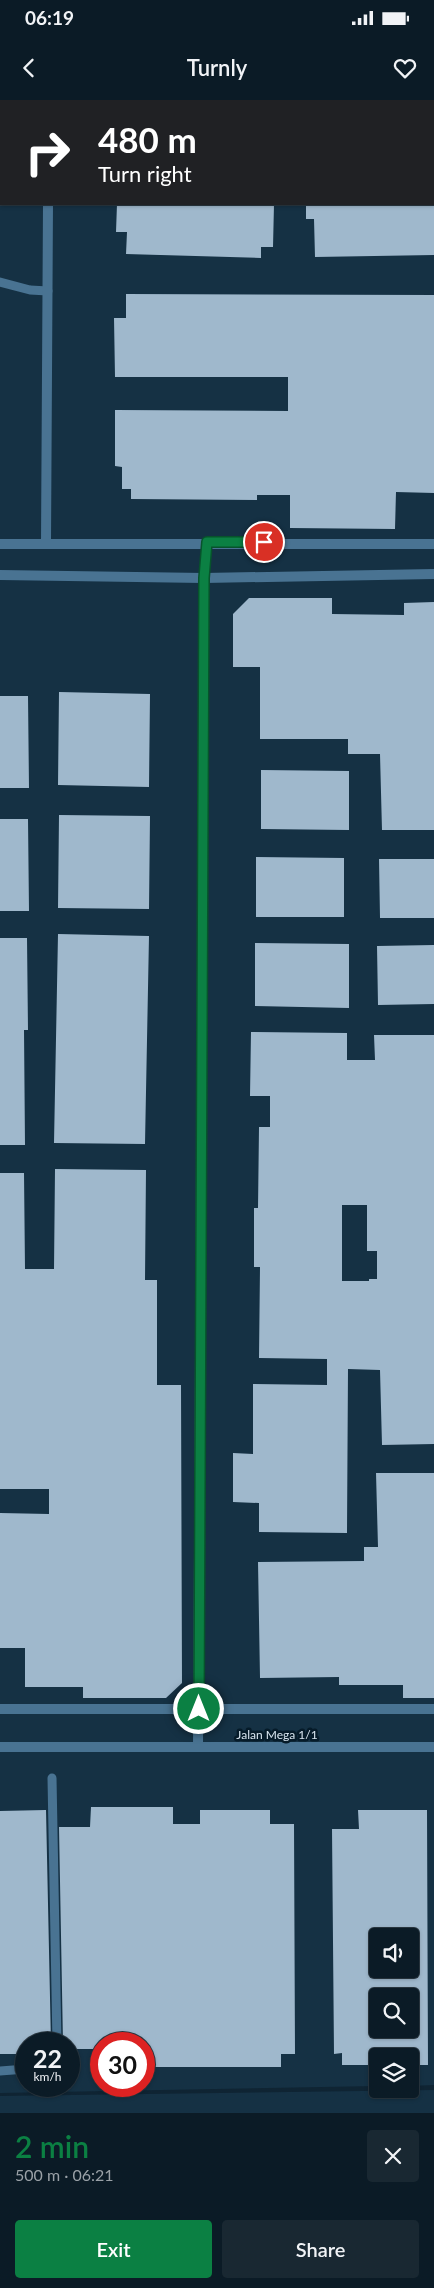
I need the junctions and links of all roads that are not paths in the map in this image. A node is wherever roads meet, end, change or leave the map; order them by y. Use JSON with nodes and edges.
{"nodes":[{"id":1,"x":48,"y":205,"type":"edge"},
{"id":2,"x":0,"y":282,"type":"edge"},
{"id":3,"x":48,"y":291,"type":"junction"},
{"id":4,"x":207,"y":542,"type":"junction"},
{"id":5,"x":46,"y":543,"type":"junction"},
{"id":6,"x":0,"y":544,"type":"edge"},
{"id":7,"x":434,"y":544,"type":"edge"},
{"id":8,"x":434,"y":574,"type":"edge"},
{"id":9,"x":0,"y":575,"type":"edge"},
{"id":10,"x":204,"y":578,"type":"junction"},
{"id":11,"x":0,"y":1709,"type":"edge"},
{"id":12,"x":199,"y":1709,"type":"junction"},
{"id":13,"x":434,"y":1709,"type":"edge"},
{"id":14,"x":0,"y":1747,"type":"edge"},
{"id":15,"x":198,"y":1747,"type":"junction"},
{"id":16,"x":434,"y":1747,"type":"edge"},
{"id":17,"x":52,"y":1778,"type":"dead end"},
{"id":18,"x":57,"y":2032,"type":"edge"},
{"id":19,"x":15,"y":2070,"type":"edge"},
{"id":20,"x":0,"y":2071,"type":"edge"}],
"edges":[{"from":1,"to":3,"type":"street"},
{"from":2,"to":3,"type":"lane"},
{"from":3,"to":5,"type":"street"},
{"from":4,"to":5,"type":"street"},
{"from":4,"to":7,"type":"street"},
{"from":4,"to":10,"type":"street"},
{"from":5,"to":6,"type":"street"},
{"from":8,"to":10,"type":"street"},
{"from":9,"to":10,"type":"street"},
{"from":10,"to":12,"type":"street"},
{"from":11,"to":12,"type":"street"},
{"from":12,"to":13,"type":"street"},
{"from":12,"to":15,"type":"street"},
{"from":14,"to":15,"type":"street","name":"Jalan Mega 1/1"},
{"from":15,"to":16,"type":"street","name":"Jalan Mega 1/1"},
{"from":17,"to":18,"type":"lane"},
{"from":19,"to":20,"type":"lane"}]}
